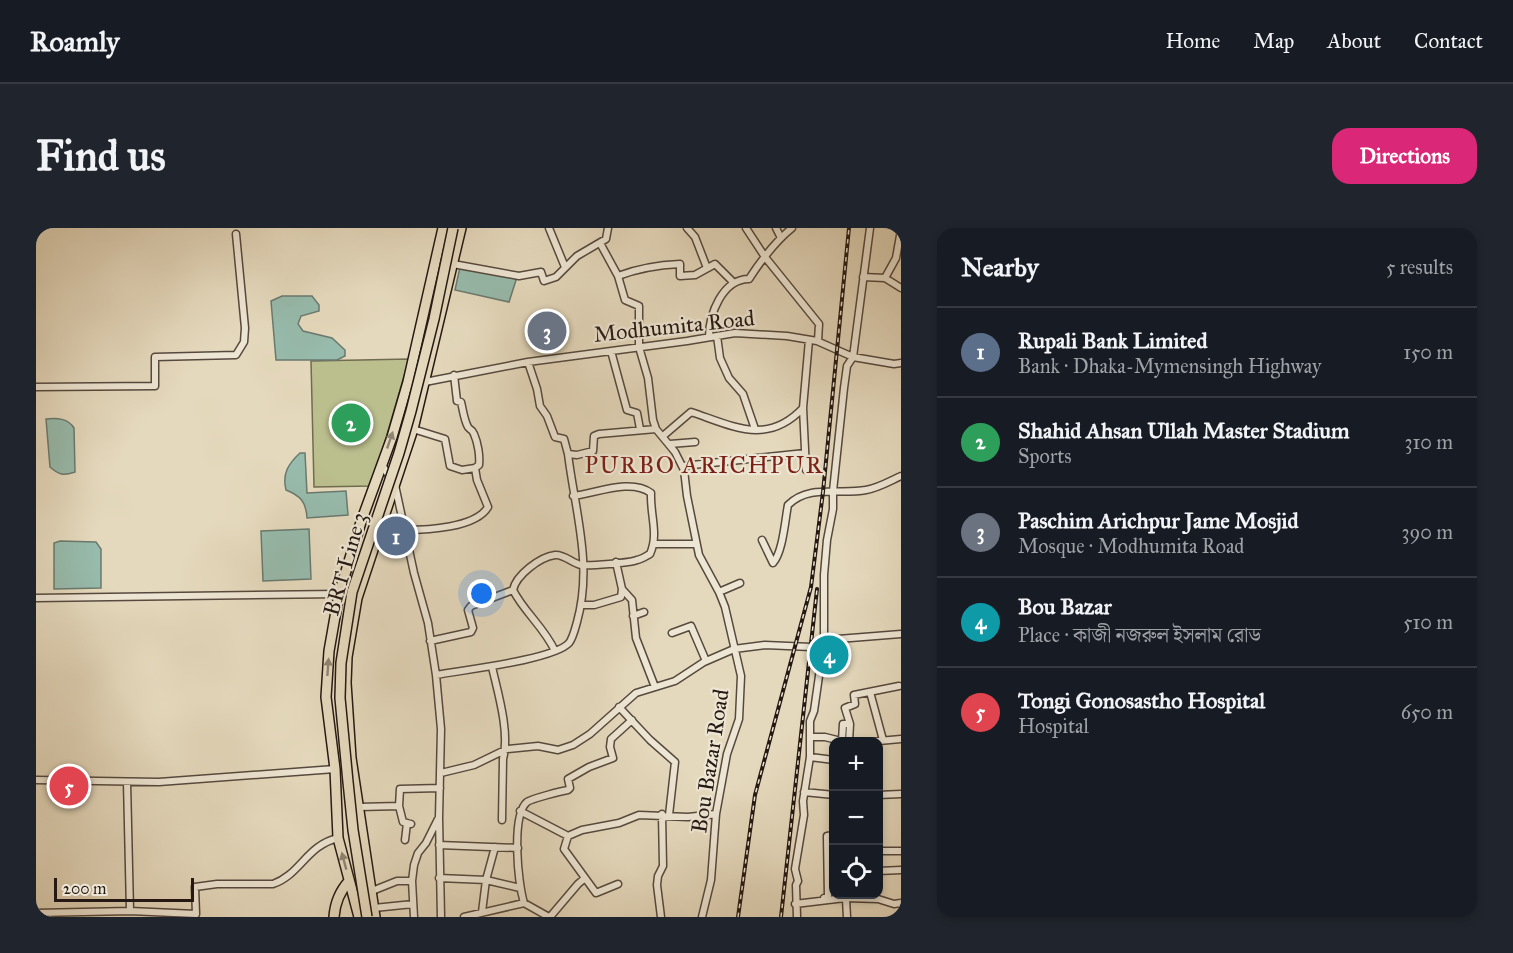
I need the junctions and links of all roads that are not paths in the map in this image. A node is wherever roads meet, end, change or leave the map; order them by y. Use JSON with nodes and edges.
{"nodes":[{"id":1,"x":443,"y":228,"type":"edge"},
{"id":2,"x":453,"y":228,"type":"edge"},
{"id":3,"x":461,"y":228,"type":"edge"},
{"id":4,"x":549,"y":228,"type":"edge"},
{"id":5,"x":608,"y":228,"type":"edge"},
{"id":6,"x":687,"y":228,"type":"edge"},
{"id":7,"x":746,"y":228,"type":"edge"},
{"id":8,"x":776,"y":228,"type":"edge"},
{"id":9,"x":792,"y":228,"type":"edge"},
{"id":10,"x":870,"y":228,"type":"edge"},
{"id":11,"x":901,"y":230,"type":"edge"},
{"id":12,"x":236,"y":234,"type":"dead end"},
{"id":13,"x":781,"y":238,"type":"junction"},
{"id":14,"x":600,"y":243,"type":"junction"},
{"id":15,"x":765,"y":257,"type":"junction"},
{"id":16,"x":453,"y":264,"type":"junction"},
{"id":17,"x":565,"y":267,"type":"junction"},
{"id":18,"x":707,"y":268,"type":"junction"},
{"id":19,"x":618,"y":276,"type":"junction"},
{"id":20,"x":863,"y":277,"type":"junction"},
{"id":21,"x":885,"y":278,"type":"junction"},
{"id":22,"x":734,"y":283,"type":"junction"},
{"id":23,"x":901,"y":288,"type":"edge"},
{"id":24,"x":717,"y":336,"type":"junction"},
{"id":25,"x":709,"y":337,"type":"junction"},
{"id":26,"x":809,"y":340,"type":"junction"},
{"id":27,"x":818,"y":341,"type":"junction"},
{"id":28,"x":639,"y":347,"type":"junction"},
{"id":29,"x":611,"y":351,"type":"junction"},
{"id":30,"x":853,"y":357,"type":"junction"},
{"id":31,"x":528,"y":362,"type":"junction"},
{"id":32,"x":901,"y":363,"type":"edge"},
{"id":33,"x":454,"y":375,"type":"junction"},
{"id":34,"x":425,"y":382,"type":"junction"},
{"id":35,"x":36,"y":387,"type":"edge"},
{"id":36,"x":803,"y":408,"type":"junction"},
{"id":37,"x":413,"y":429,"type":"junction"},
{"id":38,"x":640,"y":429,"type":"junction"},
{"id":39,"x":656,"y":429,"type":"junction"},
{"id":40,"x":755,"y":429,"type":"junction"},
{"id":41,"x":663,"y":436,"type":"junction"},
{"id":42,"x":696,"y":442,"type":"dead end"},
{"id":43,"x":670,"y":444,"type":"junction"},
{"id":44,"x":805,"y":453,"type":"junction"},
{"id":45,"x":568,"y":454,"type":"junction"},
{"id":46,"x":381,"y":465,"type":"junction"},
{"id":47,"x":683,"y":466,"type":"junction"},
{"id":48,"x":475,"y":468,"type":"junction"},
{"id":49,"x":806,"y":470,"type":"dead end"},
{"id":50,"x":901,"y":476,"type":"edge"},
{"id":51,"x":392,"y":483,"type":"junction"},
{"id":52,"x":833,"y":491,"type":"junction"},
{"id":53,"x":573,"y":496,"type":"junction"},
{"id":54,"x":405,"y":530,"type":"junction"},
{"id":55,"x":762,"y":540,"type":"dead end"},
{"id":56,"x":654,"y":544,"type":"junction"},
{"id":57,"x":696,"y":544,"type":"junction"},
{"id":58,"x":616,"y":562,"type":"junction"},
{"id":59,"x":585,"y":566,"type":"junction"},
{"id":60,"x":740,"y":584,"type":"dead end"},
{"id":61,"x":622,"y":589,"type":"junction"},
{"id":62,"x":513,"y":590,"type":"junction"},
{"id":63,"x":719,"y":592,"type":"junction"},
{"id":64,"x":339,"y":594,"type":"junction"},
{"id":65,"x":36,"y":598,"type":"edge"},
{"id":66,"x":581,"y":605,"type":"junction"},
{"id":67,"x":644,"y":612,"type":"dead end"},
{"id":68,"x":633,"y":615,"type":"junction"},
{"id":69,"x":672,"y":633,"type":"dead end"},
{"id":70,"x":901,"y":634,"type":"edge"},
{"id":71,"x":430,"y":641,"type":"junction"},
{"id":72,"x":824,"y":641,"type":"junction"},
{"id":73,"x":734,"y":649,"type":"junction"},
{"id":74,"x":555,"y":651,"type":"junction"},
{"id":75,"x":706,"y":661,"type":"junction"},
{"id":76,"x":492,"y":667,"type":"junction"},
{"id":77,"x":436,"y":675,"type":"junction"},
{"id":78,"x":656,"y":687,"type":"junction"},
{"id":79,"x":900,"y":688,"type":"edge"},
{"id":80,"x":870,"y":692,"type":"junction"},
{"id":81,"x":619,"y":707,"type":"junction"},
{"id":82,"x":632,"y":720,"type":"junction"},
{"id":83,"x":850,"y":724,"type":"junction"},
{"id":84,"x":811,"y":737,"type":"junction"},
{"id":85,"x":843,"y":737,"type":"edge"},
{"id":86,"x":849,"y":737,"type":"edge"},
{"id":87,"x":882,"y":737,"type":"edge"},
{"id":88,"x":829,"y":738,"type":"edge"},
{"id":89,"x":901,"y":739,"type":"edge"},
{"id":90,"x":883,"y":740,"type":"edge"},
{"id":91,"x":505,"y":749,"type":"junction"},
{"id":92,"x":810,"y":757,"type":"junction"},
{"id":93,"x":829,"y":759,"type":"edge"},
{"id":94,"x":335,"y":769,"type":"junction"},
{"id":95,"x":441,"y":773,"type":"junction"},
{"id":96,"x":36,"y":780,"type":"edge"},
{"id":97,"x":127,"y":782,"type":"junction"},
{"id":98,"x":440,"y":788,"type":"junction"},
{"id":99,"x":804,"y":792,"type":"junction"},
{"id":100,"x":829,"y":794,"type":"edge"},
{"id":101,"x":901,"y":794,"type":"edge"},
{"id":102,"x":883,"y":795,"type":"edge"},
{"id":103,"x":399,"y":806,"type":"junction"},
{"id":104,"x":359,"y":807,"type":"junction"},
{"id":105,"x":520,"y":811,"type":"junction"},
{"id":106,"x":716,"y":814,"type":"junction"},
{"id":107,"x":666,"y":815,"type":"junction"},
{"id":108,"x":438,"y":818,"type":"junction"},
{"id":109,"x":502,"y":820,"type":"dead end"},
{"id":110,"x":568,"y":836,"type":"junction"},
{"id":111,"x":829,"y":836,"type":"edge"},
{"id":112,"x":338,"y":838,"type":"junction"},
{"id":113,"x":405,"y":840,"type":"dead end"},
{"id":114,"x":439,"y":845,"type":"junction"},
{"id":115,"x":495,"y":847,"type":"junction"},
{"id":116,"x":518,"y":848,"type":"junction"},
{"id":117,"x":883,"y":851,"type":"edge"},
{"id":118,"x":901,"y":851,"type":"edge"},
{"id":119,"x":901,"y":870,"type":"edge"},
{"id":120,"x":883,"y":871,"type":"edge"},
{"id":121,"x":439,"y":878,"type":"junction"},
{"id":122,"x":585,"y":878,"type":"junction"},
{"id":123,"x":486,"y":880,"type":"junction"},
{"id":124,"x":349,"y":881,"type":"junction"},
{"id":125,"x":412,"y":881,"type":"junction"},
{"id":126,"x":618,"y":884,"type":"dead end"},
{"id":127,"x":520,"y":888,"type":"junction"},
{"id":128,"x":372,"y":891,"type":"junction"},
{"id":129,"x":531,"y":896,"type":"dead end"},
{"id":130,"x":846,"y":899,"type":"joint"},
{"id":131,"x":883,"y":899,"type":"edge"},
{"id":132,"x":819,"y":900,"type":"junction"},
{"id":133,"x":523,"y":901,"type":"junction"},
{"id":134,"x":901,"y":903,"type":"edge"},
{"id":135,"x":413,"y":904,"type":"junction"},
{"id":136,"x":795,"y":904,"type":"junction"},
{"id":137,"x":130,"y":911,"type":"junction"},
{"id":138,"x":482,"y":912,"type":"junction"},
{"id":139,"x":36,"y":913,"type":"edge"},
{"id":140,"x":375,"y":913,"type":"edge"},
{"id":141,"x":334,"y":917,"type":"edge"},
{"id":142,"x":359,"y":917,"type":"edge"},
{"id":143,"x":367,"y":917,"type":"edge"},
{"id":144,"x":414,"y":917,"type":"edge"},
{"id":145,"x":441,"y":917,"type":"edge"},
{"id":146,"x":464,"y":917,"type":"edge"},
{"id":147,"x":550,"y":917,"type":"edge"},
{"id":148,"x":661,"y":917,"type":"edge"},
{"id":149,"x":702,"y":917,"type":"edge"},
{"id":150,"x":797,"y":917,"type":"edge"},
{"id":151,"x":848,"y":917,"type":"edge"}],
"edges":[{"from":46,"to":1,"type":"highway","one_way":true},
{"from":2,"to":51,"type":"highway","name":"BRT Line 3","bridge":true},
{"from":3,"to":16,"type":"highway"},
{"from":4,"to":17,"type":"street"},
{"from":5,"to":14,"type":"street"},
{"from":6,"to":18,"type":"street"},
{"from":7,"to":15,"type":"street"},
{"from":8,"to":13,"type":"street"},
{"from":9,"to":13,"type":"street"},
{"from":10,"to":20,"type":"street"},
{"from":11,"to":21,"type":"street"},
{"from":12,"to":35,"type":"street"},
{"from":13,"to":15,"type":"street"},
{"from":14,"to":17,"type":"street"},
{"from":14,"to":19,"type":"street"},
{"from":15,"to":22,"type":"street"},
{"from":15,"to":27,"type":"street"},
{"from":16,"to":17,"type":"street"},
{"from":16,"to":34,"type":"highway"},
{"from":18,"to":19,"type":"street"},
{"from":18,"to":22,"type":"street"},
{"from":19,"to":28,"type":"street"},
{"from":20,"to":21,"type":"street"},
{"from":20,"to":30,"type":"street"},
{"from":21,"to":23,"type":"street"},
{"from":22,"to":25,"type":"street"},
{"from":24,"to":25,"type":"street","name":"Modhumita Road"},
{"from":24,"to":26,"type":"street","name":"Modhumita Road"},
{"from":24,"to":40,"type":"street"},
{"from":25,"to":28,"type":"street","name":"Modhumita Road"},
{"from":26,"to":27,"type":"street","name":"Modhumita Road"},
{"from":26,"to":36,"type":"street"},
{"from":27,"to":30,"type":"street","name":"Modhumita Road"},
{"from":28,"to":29,"type":"street","name":"Modhumita Road"},
{"from":28,"to":39,"type":"street"},
{"from":29,"to":31,"type":"street","name":"Modhumita Road"},
{"from":29,"to":38,"type":"street"},
{"from":30,"to":32,"type":"street","name":"Modhumita Road"},
{"from":30,"to":52,"type":"street"},
{"from":31,"to":33,"type":"street","name":"Modhumita Road"},
{"from":31,"to":45,"type":"street"},
{"from":33,"to":34,"type":"street","name":"Modhumita Road"},
{"from":33,"to":48,"type":"street"},
{"from":34,"to":37,"type":"highway"},
{"from":36,"to":40,"type":"street"},
{"from":36,"to":44,"type":"street"},
{"from":37,"to":48,"type":"street"},
{"from":37,"to":51,"type":"highway","bridge":true},
{"from":38,"to":39,"type":"street"},
{"from":38,"to":45,"type":"street"},
{"from":39,"to":41,"type":"street"},
{"from":40,"to":41,"type":"street"},
{"from":41,"to":43,"type":"street"},
{"from":42,"to":43,"type":"street"},
{"from":43,"to":47,"type":"street"},
{"from":44,"to":47,"type":"street"},
{"from":44,"to":49,"type":"street"},
{"from":45,"to":53,"type":"street"},
{"from":46,"to":51,"type":"street"},
{"from":46,"to":64,"type":"highway"},
{"from":47,"to":57,"type":"street","name":"Bou Bazar Road"},
{"from":48,"to":54,"type":"street"},
{"from":50,"to":52,"type":"street"},
{"from":51,"to":54,"type":"street"},
{"from":51,"to":104,"type":"highway"},
{"from":51,"to":143,"type":"highway","name":"BRT Line 3","bridge":true},
{"from":52,"to":55,"type":"street"},
{"from":52,"to":72,"type":"street"},
{"from":53,"to":56,"type":"street"},
{"from":53,"to":59,"type":"street"},
{"from":54,"to":71,"type":"street"},
{"from":56,"to":57,"type":"street"},
{"from":56,"to":58,"type":"street"},
{"from":57,"to":63,"type":"street","name":"Bou Bazar Road"},
{"from":58,"to":59,"type":"street"},
{"from":58,"to":61,"type":"street"},
{"from":59,"to":62,"type":"street"},
{"from":59,"to":66,"type":"street"},
{"from":60,"to":63,"type":"street"},
{"from":61,"to":66,"type":"street"},
{"from":61,"to":68,"type":"street"},
{"from":62,"to":71,"type":"street"},
{"from":62,"to":74,"type":"street"},
{"from":63,"to":73,"type":"street","name":"Bou Bazar Road"},
{"from":64,"to":65,"type":"street"},
{"from":94,"to":64,"type":"highway","one_way":true},
{"from":66,"to":74,"type":"street"},
{"from":67,"to":68,"type":"street"},
{"from":68,"to":78,"type":"street"},
{"from":69,"to":75,"type":"street"},
{"from":70,"to":72,"type":"street"},
{"from":71,"to":77,"type":"street"},
{"from":72,"to":73,"type":"street"},
{"from":72,"to":84,"type":"street"},
{"from":73,"to":75,"type":"street"},
{"from":73,"to":106,"type":"street","name":"Bou Bazar Road"},
{"from":74,"to":76,"type":"street"},
{"from":75,"to":78,"type":"street"},
{"from":76,"to":77,"type":"street"},
{"from":76,"to":91,"type":"street"},
{"from":77,"to":95,"type":"street"},
{"from":78,"to":81,"type":"street"},
{"from":79,"to":80,"type":"street"},
{"from":80,"to":83,"type":"street"},
{"from":80,"to":87,"type":"street"},
{"from":81,"to":82,"type":"street"},
{"from":81,"to":91,"type":"street"},
{"from":82,"to":105,"type":"street"},
{"from":82,"to":107,"type":"street"},
{"from":83,"to":85,"type":"street"},
{"from":83,"to":86,"type":"street"},
{"from":84,"to":88,"type":"street"},
{"from":84,"to":92,"type":"street"},
{"from":89,"to":90,"type":"street"},
{"from":91,"to":95,"type":"street"},
{"from":91,"to":109,"type":"street"},
{"from":92,"to":93,"type":"street"},
{"from":92,"to":99,"type":"street"},
{"from":94,"to":97,"type":"street"},
{"from":94,"to":112,"type":"highway"},
{"from":95,"to":98,"type":"street"},
{"from":96,"to":97,"type":"street"},
{"from":97,"to":137,"type":"street"},
{"from":98,"to":103,"type":"street"},
{"from":98,"to":108,"type":"street"},
{"from":99,"to":100,"type":"street"},
{"from":99,"to":136,"type":"street"},
{"from":101,"to":102,"type":"street"},
{"from":103,"to":104,"type":"street"},
{"from":103,"to":113,"type":"street"},
{"from":104,"to":128,"type":"highway"},
{"from":105,"to":110,"type":"street"},
{"from":105,"to":116,"type":"street"},
{"from":106,"to":107,"type":"street"},
{"from":106,"to":149,"type":"street","name":"Bou Bazar Road"},
{"from":107,"to":110,"type":"street"},
{"from":107,"to":148,"type":"street"},
{"from":108,"to":114,"type":"street"},
{"from":108,"to":125,"type":"street"},
{"from":110,"to":122,"type":"street"},
{"from":111,"to":132,"type":"street"},
{"from":124,"to":112,"type":"highway","one_way":true},
{"from":112,"to":137,"type":"street"},
{"from":114,"to":115,"type":"street"},
{"from":114,"to":121,"type":"street"},
{"from":115,"to":116,"type":"street"},
{"from":115,"to":123,"type":"street"},
{"from":116,"to":127,"type":"street"},
{"from":117,"to":118,"type":"street"},
{"from":119,"to":120,"type":"street"},
{"from":121,"to":123,"type":"street"},
{"from":121,"to":145,"type":"street"},
{"from":122,"to":126,"type":"street"},
{"from":122,"to":147,"type":"street"},
{"from":123,"to":127,"type":"street"},
{"from":123,"to":138,"type":"street"},
{"from":124,"to":141,"type":"highway"},
{"from":124,"to":142,"type":"highway"},
{"from":125,"to":128,"type":"street"},
{"from":125,"to":135,"type":"street"},
{"from":127,"to":133,"type":"street"},
{"from":128,"to":140,"type":"highway"},
{"from":129,"to":133,"type":"street"},
{"from":130,"to":132,"type":"street"},
{"from":130,"to":151,"type":"street"},
{"from":131,"to":134,"type":"street"},
{"from":132,"to":136,"type":"street"},
{"from":133,"to":138,"type":"street"},
{"from":133,"to":147,"type":"street"},
{"from":135,"to":140,"type":"street"},
{"from":135,"to":144,"type":"street"},
{"from":136,"to":150,"type":"street"},
{"from":137,"to":139,"type":"street"},
{"from":138,"to":146,"type":"street"}]}
